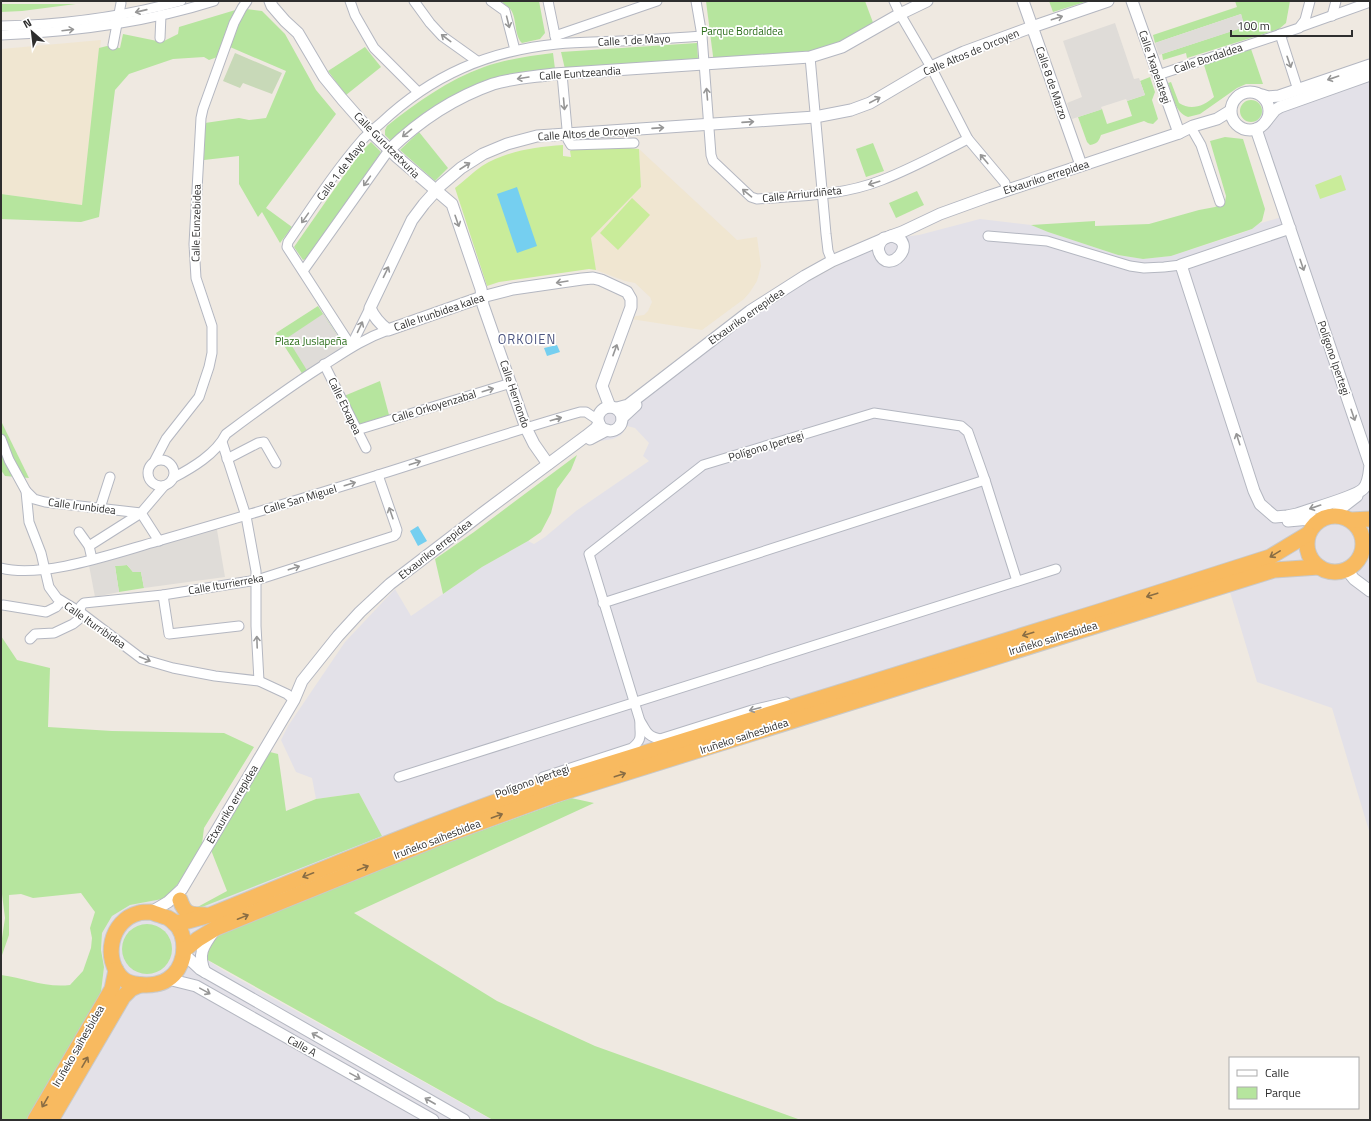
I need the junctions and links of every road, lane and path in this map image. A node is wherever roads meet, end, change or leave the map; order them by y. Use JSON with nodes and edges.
{"nodes":[{"id":1,"x":178,"y":1,"type":"edge"},
{"id":2,"x":214,"y":1,"type":"edge"},
{"id":3,"x":247,"y":1,"type":"edge"},
{"id":4,"x":270,"y":1,"type":"edge"},
{"id":5,"x":350,"y":1,"type":"edge"},
{"id":6,"x":414,"y":1,"type":"edge"},
{"id":7,"x":491,"y":1,"type":"edge"},
{"id":8,"x":548,"y":1,"type":"edge"},
{"id":9,"x":657,"y":1,"type":"edge"},
{"id":10,"x":696,"y":1,"type":"edge"},
{"id":11,"x":894,"y":1,"type":"edge"},
{"id":12,"x":927,"y":1,"type":"edge"},
{"id":13,"x":1023,"y":1,"type":"edge"},
{"id":14,"x":1108,"y":1,"type":"edge"},
{"id":15,"x":1132,"y":1,"type":"edge"},
{"id":16,"x":1310,"y":1,"type":"edge"},
{"id":17,"x":1336,"y":1,"type":"edge"},
{"id":18,"x":1370,"y":2,"type":"edge"},
{"id":19,"x":120,"y":3,"type":"dead end"},
{"id":20,"x":900,"y":14,"type":"junction"},
{"id":21,"x":161,"y":15,"type":"junction"},
{"id":22,"x":1332,"y":16,"type":"junction"},
{"id":23,"x":118,"y":20,"type":"junction"},
{"id":24,"x":1,"y":26,"type":"edge"},
{"id":25,"x":1032,"y":27,"type":"junction"},
{"id":26,"x":1299,"y":28,"type":"junction"},
{"id":27,"x":1280,"y":34,"type":"junction"},
{"id":28,"x":1,"y":35,"type":"edge"},
{"id":29,"x":702,"y":36,"type":"junction"},
{"id":30,"x":160,"y":38,"type":"dead end"},
{"id":31,"x":556,"y":40,"type":"junction"},
{"id":32,"x":113,"y":45,"type":"dead end"},
{"id":33,"x":515,"y":50,"type":"junction"},
{"id":34,"x":810,"y":57,"type":"junction"},
{"id":35,"x":478,"y":61,"type":"junction"},
{"id":36,"x":704,"y":64,"type":"junction"},
{"id":37,"x":1370,"y":65,"type":"edge"},
{"id":38,"x":931,"y":67,"type":"junction"},
{"id":39,"x":562,"y":74,"type":"junction"},
{"id":40,"x":1158,"y":75,"type":"junction"},
{"id":41,"x":1370,"y":75,"type":"edge"},
{"id":42,"x":1298,"y":90,"type":"junction"},
{"id":43,"x":418,"y":92,"type":"junction"},
{"id":44,"x":1262,"y":95,"type":"junction"},
{"id":45,"x":1230,"y":111,"type":"junction"},
{"id":46,"x":815,"y":117,"type":"junction"},
{"id":47,"x":709,"y":124,"type":"junction"},
{"id":48,"x":1260,"y":126,"type":"junction"},
{"id":49,"x":1238,"y":127,"type":"junction"},
{"id":50,"x":1194,"y":131,"type":"junction"},
{"id":51,"x":371,"y":132,"type":"junction"},
{"id":52,"x":1179,"y":133,"type":"junction"},
{"id":53,"x":567,"y":134,"type":"junction"},
{"id":54,"x":968,"y":139,"type":"junction"},
{"id":55,"x":634,"y":143,"type":"dead end"},
{"id":56,"x":389,"y":150,"type":"junction"},
{"id":57,"x":1081,"y":165,"type":"junction"},
{"id":58,"x":1006,"y":190,"type":"junction"},
{"id":59,"x":435,"y":191,"type":"junction"},
{"id":60,"x":822,"y":194,"type":"junction"},
{"id":61,"x":1220,"y":202,"type":"dead end"},
{"id":62,"x":914,"y":226,"type":"junction"},
{"id":63,"x":1290,"y":228,"type":"junction"},
{"id":64,"x":988,"y":236,"type":"dead end"},
{"id":65,"x":888,"y":237,"type":"junction"},
{"id":66,"x":902,"y":244,"type":"junction"},
{"id":67,"x":879,"y":251,"type":"junction"},
{"id":68,"x":832,"y":261,"type":"junction"},
{"id":69,"x":1181,"y":265,"type":"junction"},
{"id":70,"x":303,"y":271,"type":"junction"},
{"id":71,"x":482,"y":297,"type":"junction"},
{"id":72,"x":370,"y":308,"type":"junction"},
{"id":73,"x":388,"y":330,"type":"junction"},
{"id":74,"x":351,"y":346,"type":"junction"},
{"id":75,"x":324,"y":364,"type":"junction"},
{"id":76,"x":511,"y":383,"type":"junction"},
{"id":77,"x":617,"y":411,"type":"junction"},
{"id":78,"x":601,"y":424,"type":"junction"},
{"id":79,"x":526,"y":428,"type":"junction"},
{"id":80,"x":357,"y":430,"type":"junction"},
{"id":81,"x":1,"y":439,"type":"edge"},
{"id":82,"x":222,"y":442,"type":"junction"},
{"id":83,"x":366,"y":448,"type":"dead end"},
{"id":84,"x":227,"y":459,"type":"junction"},
{"id":85,"x":155,"y":460,"type":"junction"},
{"id":86,"x":276,"y":463,"type":"dead end"},
{"id":87,"x":548,"y":464,"type":"junction"},
{"id":88,"x":378,"y":475,"type":"junction"},
{"id":89,"x":110,"y":477,"type":"dead end"},
{"id":90,"x":173,"y":478,"type":"junction"},
{"id":91,"x":985,"y":480,"type":"junction"},
{"id":92,"x":164,"y":486,"type":"junction"},
{"id":93,"x":1364,"y":488,"type":"junction"},
{"id":94,"x":26,"y":491,"type":"junction"},
{"id":95,"x":100,"y":508,"type":"junction"},
{"id":96,"x":141,"y":513,"type":"junction"},
{"id":97,"x":1336,"y":515,"type":"junction"},
{"id":98,"x":246,"y":516,"type":"junction"},
{"id":99,"x":1275,"y":517,"type":"junction"},
{"id":100,"x":1370,"y":519,"type":"edge"},
{"id":101,"x":1319,"y":520,"type":"junction"},
{"id":102,"x":1351,"y":520,"type":"junction"},
{"id":103,"x":79,"y":532,"type":"dead end"},
{"id":104,"x":1308,"y":534,"type":"junction"},
{"id":105,"x":159,"y":541,"type":"junction"},
{"id":106,"x":89,"y":546,"type":"junction"},
{"id":107,"x":1365,"y":552,"type":"edge"},
{"id":108,"x":92,"y":559,"type":"junction"},
{"id":109,"x":1320,"y":567,"type":"junction"},
{"id":110,"x":5,"y":569,"type":"edge"},
{"id":111,"x":1056,"y":569,"type":"dead end"},
{"id":112,"x":1346,"y":569,"type":"junction"},
{"id":113,"x":45,"y":570,"type":"junction"},
{"id":114,"x":257,"y":580,"type":"junction"},
{"id":115,"x":1017,"y":581,"type":"junction"},
{"id":116,"x":1370,"y":591,"type":"edge"},
{"id":117,"x":163,"y":595,"type":"junction"},
{"id":118,"x":62,"y":601,"type":"junction"},
{"id":119,"x":603,"y":603,"type":"junction"},
{"id":120,"x":3,"y":605,"type":"dead end"},
{"id":121,"x":80,"y":612,"type":"junction"},
{"id":122,"x":239,"y":626,"type":"dead end"},
{"id":123,"x":30,"y":639,"type":"dead end"},
{"id":124,"x":888,"y":676,"type":"junction"},
{"id":125,"x":259,"y":681,"type":"junction"},
{"id":126,"x":294,"y":700,"type":"junction"},
{"id":127,"x":633,"y":702,"type":"junction"},
{"id":128,"x":640,"y":721,"type":"junction"},
{"id":129,"x":399,"y":777,"type":"dead end"},
{"id":130,"x":408,"y":835,"type":"junction"},
{"id":131,"x":181,"y":894,"type":"junction"},
{"id":132,"x":151,"y":912,"type":"junction"},
{"id":133,"x":213,"y":922,"type":"junction"},
{"id":134,"x":174,"y":923,"type":"junction"},
{"id":135,"x":184,"y":952,"type":"junction"},
{"id":136,"x":116,"y":970,"type":"junction"},
{"id":137,"x":205,"y":972,"type":"junction"},
{"id":138,"x":168,"y":979,"type":"junction"},
{"id":139,"x":140,"y":985,"type":"junction"},
{"id":140,"x":35,"y":1120,"type":"edge"},
{"id":141,"x":51,"y":1120,"type":"edge"},
{"id":142,"x":433,"y":1120,"type":"edge"},
{"id":143,"x":464,"y":1120,"type":"edge"}],
"edges":[{"from":1,"to":23,"type":"street","one_way":true},
{"from":2,"to":21,"type":"street"},
{"from":3,"to":85,"type":"street","name":"Calle Eunzebidea"},
{"from":4,"to":51,"type":"street","name":"Calle Gurutzetxuria"},
{"from":5,"to":43,"type":"street"},
{"from":35,"to":6,"type":"street","one_way":true},
{"from":7,"to":33,"type":"street","one_way":true},
{"from":8,"to":31,"type":"street"},
{"from":9,"to":31,"type":"street"},
{"from":10,"to":29,"type":"street","name":"Calle Arriurdiñeta"},
{"from":11,"to":20,"type":"street"},
{"from":12,"to":20,"type":"street","name":"Calle Euntzeandia"},
{"from":13,"to":25,"type":"street","name":"Calle 8 de Marzo"},
{"from":25,"to":14,"type":"street","name":"Calle Altos de Orcoyen","one_way":true},
{"from":15,"to":40,"type":"street","name":"Calle Txapelategi"},
{"from":16,"to":26,"type":"street"},
{"from":17,"to":22,"type":"street"},
{"from":18,"to":22,"type":"street","name":"Calle Bordaldea"},
{"from":19,"to":23,"type":"street"},
{"from":20,"to":34,"type":"street","name":"Calle Euntzeandia"},
{"from":20,"to":38,"type":"street"},
{"from":21,"to":23,"type":"street"},
{"from":21,"to":30,"type":"street"},
{"from":22,"to":26,"type":"street","name":"Calle Bordaldea"},
{"from":23,"to":24,"type":"street"},
{"from":28,"to":23,"type":"street","one_way":true},
{"from":23,"to":32,"type":"street"},
{"from":25,"to":38,"type":"street","name":"Calle Altos de Orcoyen"},
{"from":25,"to":57,"type":"street","name":"Calle 8 de Marzo"},
{"from":26,"to":27,"type":"street","name":"Calle Bordaldea"},
{"from":27,"to":40,"type":"street","name":"Calle Bordaldea"},
{"from":27,"to":42,"type":"street","one_way":true},
{"from":29,"to":31,"type":"street","name":"Calle 1 de Mayo"},
{"from":29,"to":36,"type":"street","name":"Calle Arriurdiñeta"},
{"from":31,"to":33,"type":"street","name":"Calle 1 de Mayo"},
{"from":33,"to":35,"type":"street","name":"Calle 1 de Mayo"},
{"from":34,"to":36,"type":"street","name":"Calle Euntzeandia"},
{"from":34,"to":46,"type":"street"},
{"from":35,"to":43,"type":"street","name":"Calle 1 de Mayo"},
{"from":36,"to":39,"type":"street","name":"Calle Euntzeandia"},
{"from":47,"to":36,"type":"street","name":"Calle Arriurdiñeta","one_way":true},
{"from":37,"to":42,"type":"street","one_way":true},
{"from":46,"to":38,"type":"street","name":"Calle Altos de Orcoyen","one_way":true},
{"from":38,"to":54,"type":"street"},
{"from":39,"to":53,"type":"street","one_way":true},
{"from":39,"to":56,"type":"street","name":"Calle Euntzeandia","one_way":true},
{"from":40,"to":52,"type":"street","name":"Calle Txapelategi"},
{"from":41,"to":48,"type":"street"},
{"from":42,"to":44,"type":"street"},
{"from":43,"to":51,"type":"street","name":"Calle 1 de Mayo"},
{"from":44,"to":45,"type":"street"},
{"from":44,"to":48,"type":"street"},
{"from":45,"to":49,"type":"street"},
{"from":45,"to":52,"type":"street","name":"Etxauriko errepidea"},
{"from":47,"to":46,"type":"street","name":"Calle Altos de Orcoyen","one_way":true},
{"from":46,"to":60,"type":"street"},
{"from":53,"to":47,"type":"street","name":"Calle Altos de Orcoyen","one_way":true},
{"from":60,"to":47,"type":"street","name":"Calle Arriurdiñeta","one_way":true},
{"from":48,"to":49,"type":"street"},
{"from":48,"to":63,"type":"street","name":"Polígono Ipertegi"},
{"from":49,"to":50,"type":"street","name":"Etxauriko errepidea"},
{"from":50,"to":52,"type":"street","name":"Etxauriko errepidea"},
{"from":50,"to":61,"type":"street"},
{"from":51,"to":56,"type":"street","name":"Calle Gurutzetxuria"},
{"from":51,"to":70,"type":"street","name":"Calle 1 de Mayo","one_way":true},
{"from":52,"to":57,"type":"street","name":"Etxauriko errepidea"},
{"from":53,"to":55,"type":"street"},
{"from":59,"to":53,"type":"street","name":"Calle Altos de Orcoyen","one_way":true},
{"from":58,"to":54,"type":"street","one_way":true},
{"from":54,"to":60,"type":"street","name":"Calle Arriurdiñeta","one_way":true},
{"from":56,"to":59,"type":"street","name":"Calle Gurutzetxuria"},
{"from":56,"to":70,"type":"street","name":"Calle Euntzeandia","one_way":true},
{"from":57,"to":58,"type":"street","name":"Etxauriko errepidea"},
{"from":58,"to":62,"type":"street","name":"Etxauriko errepidea"},
{"from":59,"to":71,"type":"street","name":"Calle Gurutzetxuria","one_way":true},
{"from":72,"to":59,"type":"street","name":"Calle Altos de Orcoyen","one_way":true},
{"from":60,"to":68,"type":"street"},
{"from":62,"to":65,"type":"street","name":"Etxauriko errepidea"},
{"from":62,"to":66,"type":"street"},
{"from":63,"to":69,"type":"street"},
{"from":63,"to":93,"type":"street","name":"Polígono Ipertegi","one_way":true},
{"from":64,"to":69,"type":"street"},
{"from":65,"to":66,"type":"street"},
{"from":65,"to":67,"type":"street"},
{"from":65,"to":68,"type":"street","name":"Etxauriko errepidea"},
{"from":66,"to":67,"type":"street"},
{"from":67,"to":77,"type":"street","name":"Etxauriko errepidea"},
{"from":68,"to":77,"type":"street","name":"Etxauriko errepidea"},
{"from":99,"to":69,"type":"street","one_way":true},
{"from":70,"to":74,"type":"street","name":"Calle 1 de Mayo"},
{"from":71,"to":73,"type":"street","name":"Calle Irunbidea kalea"},
{"from":71,"to":76,"type":"street","name":"Calle Herriondo"},
{"from":77,"to":71,"type":"street","name":"Calle Irunbidea kalea","one_way":true},
{"from":72,"to":73,"type":"street"},
{"from":74,"to":72,"type":"street","name":"Calle Altos de Orcoyen","one_way":true},
{"from":73,"to":74,"type":"street","name":"Calle Irunbidea kalea"},
{"from":74,"to":75,"type":"street","name":"Calle Irunbidea kalea"},
{"from":75,"to":80,"type":"street","name":"Calle Etxapea"},
{"from":75,"to":82,"type":"street","name":"Calle Irunbidea kalea"},
{"from":76,"to":79,"type":"street","name":"Calle Herriondo"},
{"from":80,"to":76,"type":"street","name":"Calle Orkoyenzabal","one_way":true},
{"from":77,"to":78,"type":"street"},
{"from":77,"to":78,"type":"street"},
{"from":79,"to":78,"type":"street","name":"Calle San Miguel","one_way":true},
{"from":78,"to":87,"type":"street","name":"Etxauriko errepidea"},
{"from":78,"to":126,"type":"street","name":"Etxauriko errepidea"},
{"from":79,"to":87,"type":"street","name":"Calle Herriondo"},
{"from":88,"to":79,"type":"street","name":"Calle San Miguel","one_way":true},
{"from":80,"to":83,"type":"street","name":"Calle Etxapea"},
{"from":81,"to":94,"type":"street","name":"Calle Iturribidea"},
{"from":82,"to":84,"type":"street"},
{"from":82,"to":90,"type":"street","name":"Calle Irunbidea kalea"},
{"from":84,"to":86,"type":"street"},
{"from":84,"to":98,"type":"street"},
{"from":85,"to":90,"type":"street"},
{"from":85,"to":92,"type":"street"},
{"from":87,"to":126,"type":"street","name":"Etxauriko errepidea"},
{"from":98,"to":88,"type":"street","name":"Calle San Miguel","one_way":true},
{"from":114,"to":88,"type":"street","name":"Calle Iturrierreka","one_way":true},
{"from":89,"to":95,"type":"street"},
{"from":90,"to":92,"type":"street"},
{"from":91,"to":115,"type":"street","name":"Polígono Ipertegi"},
{"from":91,"to":119,"type":"street"},
{"from":91,"to":119,"type":"street","name":"Polígono Ipertegi"},
{"from":92,"to":96,"type":"street"},
{"from":93,"to":97,"type":"street","name":"Polígono Ipertegi"},
{"from":93,"to":99,"type":"street","one_way":true},
{"from":94,"to":95,"type":"street","name":"Calle Irunbidea"},
{"from":94,"to":113,"type":"street","name":"Calle Iturribidea"},
{"from":95,"to":96,"type":"street","name":"Calle Irunbidea"},
{"from":96,"to":105,"type":"street"},
{"from":96,"to":106,"type":"street"},
{"from":97,"to":101,"type":"highway"},
{"from":97,"to":102,"type":"highway"},
{"from":98,"to":105,"type":"street","name":"Calle San Miguel"},
{"from":98,"to":114,"type":"street"},
{"from":99,"to":101,"type":"street"},
{"from":100,"to":102,"type":"highway"},
{"from":101,"to":104,"type":"highway"},
{"from":102,"to":107,"type":"highway"},
{"from":103,"to":106,"type":"street"},
{"from":104,"to":109,"type":"highway"},
{"from":104,"to":124,"type":"highway","name":"Iruñeko saihesbidea","one_way":true},
{"from":105,"to":108,"type":"street","name":"Calle San Miguel"},
{"from":106,"to":108,"type":"street"},
{"from":107,"to":112,"type":"highway"},
{"from":108,"to":113,"type":"street","name":"Calle San Miguel"},
{"from":109,"to":112,"type":"highway"},
{"from":133,"to":109,"type":"highway","name":"Iruñeko saihesbidea","one_way":true},
{"from":110,"to":113,"type":"street","name":"Calle San Miguel"},
{"from":111,"to":115,"type":"street"},
{"from":112,"to":116,"type":"street"},
{"from":113,"to":118,"type":"street","name":"Calle Iturribidea"},
{"from":114,"to":117,"type":"street","name":"Calle Iturrierreka"},
{"from":125,"to":114,"type":"street","one_way":true},
{"from":115,"to":127,"type":"street"},
{"from":117,"to":121,"type":"street","name":"Calle Iturrierreka"},
{"from":117,"to":122,"type":"street"},
{"from":118,"to":120,"type":"street"},
{"from":118,"to":121,"type":"street","name":"Calle Iturribidea"},
{"from":119,"to":127,"type":"street","name":"Polígono Ipertegi"},
{"from":121,"to":123,"type":"street","name":"Calle Iturrierreka"},
{"from":121,"to":125,"type":"street","name":"Calle Iturribidea","one_way":true},
{"from":124,"to":128,"type":"street","name":"Polígono Ipertegi","one_way":true},
{"from":124,"to":130,"type":"highway","name":"Iruñeko saihesbidea"},
{"from":125,"to":126,"type":"street","name":"Calle Iturribidea"},
{"from":126,"to":131,"type":"street","name":"Etxauriko errepidea"},
{"from":127,"to":128,"type":"street","name":"Polígono Ipertegi"},
{"from":127,"to":129,"type":"street"},
{"from":128,"to":130,"type":"street","name":"Polígono Ipertegi"},
{"from":130,"to":133,"type":"highway","name":"Iruñeko saihesbidea","one_way":true},
{"from":131,"to":132,"type":"street","name":"Etxauriko errepidea"},
{"from":131,"to":133,"type":"highway","name":"Iruñeko saihesbidea"},
{"from":131,"to":134,"type":"street","name":"Etxauriko errepidea"},
{"from":132,"to":134,"type":"highway"},
{"from":132,"to":136,"type":"highway"},
{"from":133,"to":134,"type":"highway","name":"Iruñeko saihesbidea"},
{"from":133,"to":135,"type":"highway","name":"Iruñeko saihesbidea"},
{"from":133,"to":137,"type":"street"},
{"from":134,"to":135,"type":"highway"},
{"from":135,"to":137,"type":"street","name":"Calle A"},
{"from":135,"to":138,"type":"highway"},
{"from":136,"to":139,"type":"highway"},
{"from":136,"to":140,"type":"highway","name":"Iruñeko saihesbidea","one_way":true},
{"from":143,"to":137,"type":"street","name":"Calle A","one_way":true},
{"from":138,"to":139,"type":"highway"},
{"from":138,"to":142,"type":"street","name":"Calle A","one_way":true},
{"from":141,"to":139,"type":"highway","name":"Iruñeko saihesbidea","one_way":true}]}
